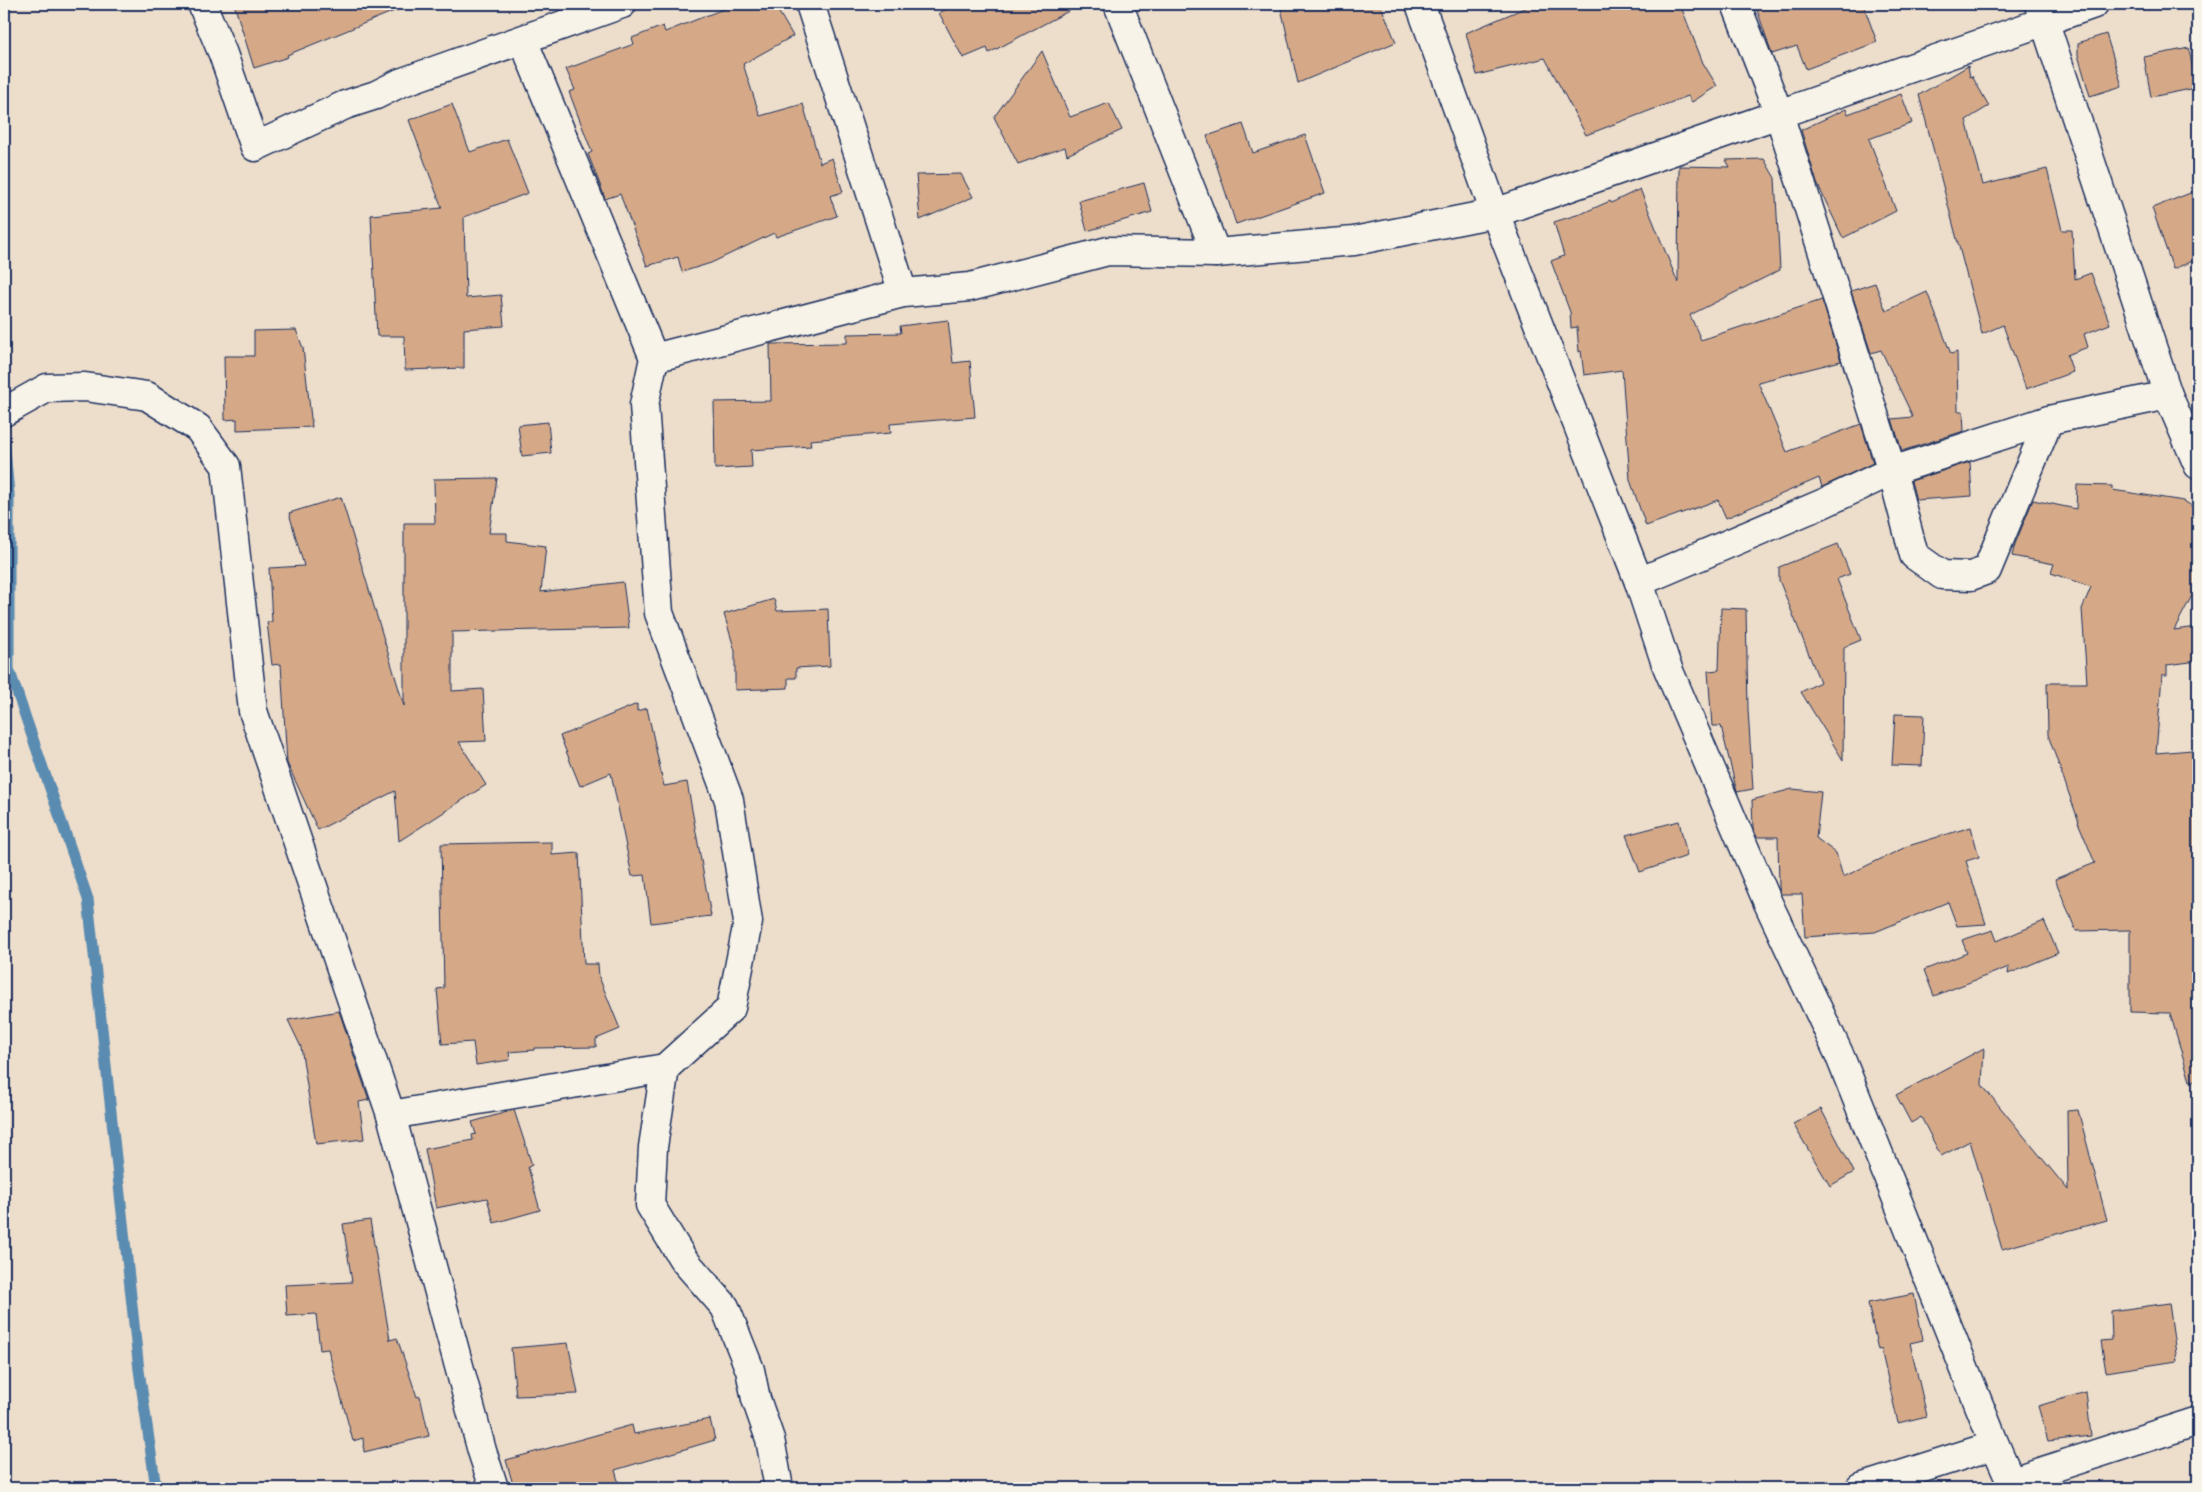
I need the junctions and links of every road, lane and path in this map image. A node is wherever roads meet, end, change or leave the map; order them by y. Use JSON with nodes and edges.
{"nodes":[{"id":1,"x":202,"y":4,"type":"edge"},
{"id":2,"x":622,"y":4,"type":"edge"},
{"id":3,"x":810,"y":4,"type":"edge"},
{"id":4,"x":1118,"y":4,"type":"edge"},
{"id":5,"x":1420,"y":4,"type":"edge"},
{"id":6,"x":1736,"y":4,"type":"edge"},
{"id":7,"x":2094,"y":4,"type":"edge"},
{"id":8,"x":2042,"y":13,"type":"edge"},
{"id":9,"x":523,"y":40,"type":"junction"},
{"id":10,"x":1779,"y":114,"type":"junction"},
{"id":11,"x":1495,"y":213,"type":"junction"},
{"id":12,"x":1216,"y":253,"type":"junction"},
{"id":13,"x":903,"y":293,"type":"junction"},
{"id":14,"x":654,"y":358,"type":"junction"},
{"id":15,"x":2168,"y":395,"type":"junction"},
{"id":16,"x":4,"y":412,"type":"edge"},
{"id":17,"x":2049,"y":420,"type":"junction"},
{"id":18,"x":2198,"y":465,"type":"edge"},
{"id":19,"x":1892,"y":471,"type":"junction"},
{"id":20,"x":1639,"y":582,"type":"junction"},
{"id":21,"x":665,"y":1068,"type":"junction"},
{"id":22,"x":391,"y":1114,"type":"junction"},
{"id":23,"x":2198,"y":1421,"type":"edge"},
{"id":24,"x":1995,"y":1445,"type":"junction"},
{"id":25,"x":2013,"y":1485,"type":"edge"},
{"id":26,"x":494,"y":1488,"type":"edge"},
{"id":27,"x":779,"y":1488,"type":"edge"},
{"id":28,"x":1860,"y":1488,"type":"edge"}],
"edges":[{"from":1,"to":9,"type":"street"},
{"from":2,"to":9,"type":"street"},
{"from":3,"to":13,"type":"street"},
{"from":4,"to":12,"type":"street"},
{"from":5,"to":11,"type":"street"},
{"from":6,"to":10,"type":"street"},
{"from":7,"to":8,"type":"street"},
{"from":8,"to":10,"type":"street"},
{"from":8,"to":15,"type":"street"},
{"from":9,"to":14,"type":"street"},
{"from":10,"to":11,"type":"street"},
{"from":10,"to":19,"type":"street"},
{"from":11,"to":12,"type":"street"},
{"from":11,"to":20,"type":"street"},
{"from":12,"to":13,"type":"street"},
{"from":13,"to":14,"type":"street"},
{"from":14,"to":21,"type":"street"},
{"from":15,"to":17,"type":"street"},
{"from":15,"to":18,"type":"street"},
{"from":16,"to":22,"type":"street"},
{"from":17,"to":19,"type":"street"},
{"from":17,"to":19,"type":"street"},
{"from":19,"to":20,"type":"street"},
{"from":20,"to":24,"type":"street"},
{"from":21,"to":22,"type":"street"},
{"from":21,"to":27,"type":"street"},
{"from":22,"to":26,"type":"street"},
{"from":23,"to":25,"type":"street"},
{"from":24,"to":25,"type":"street"},
{"from":24,"to":28,"type":"street"}]}
